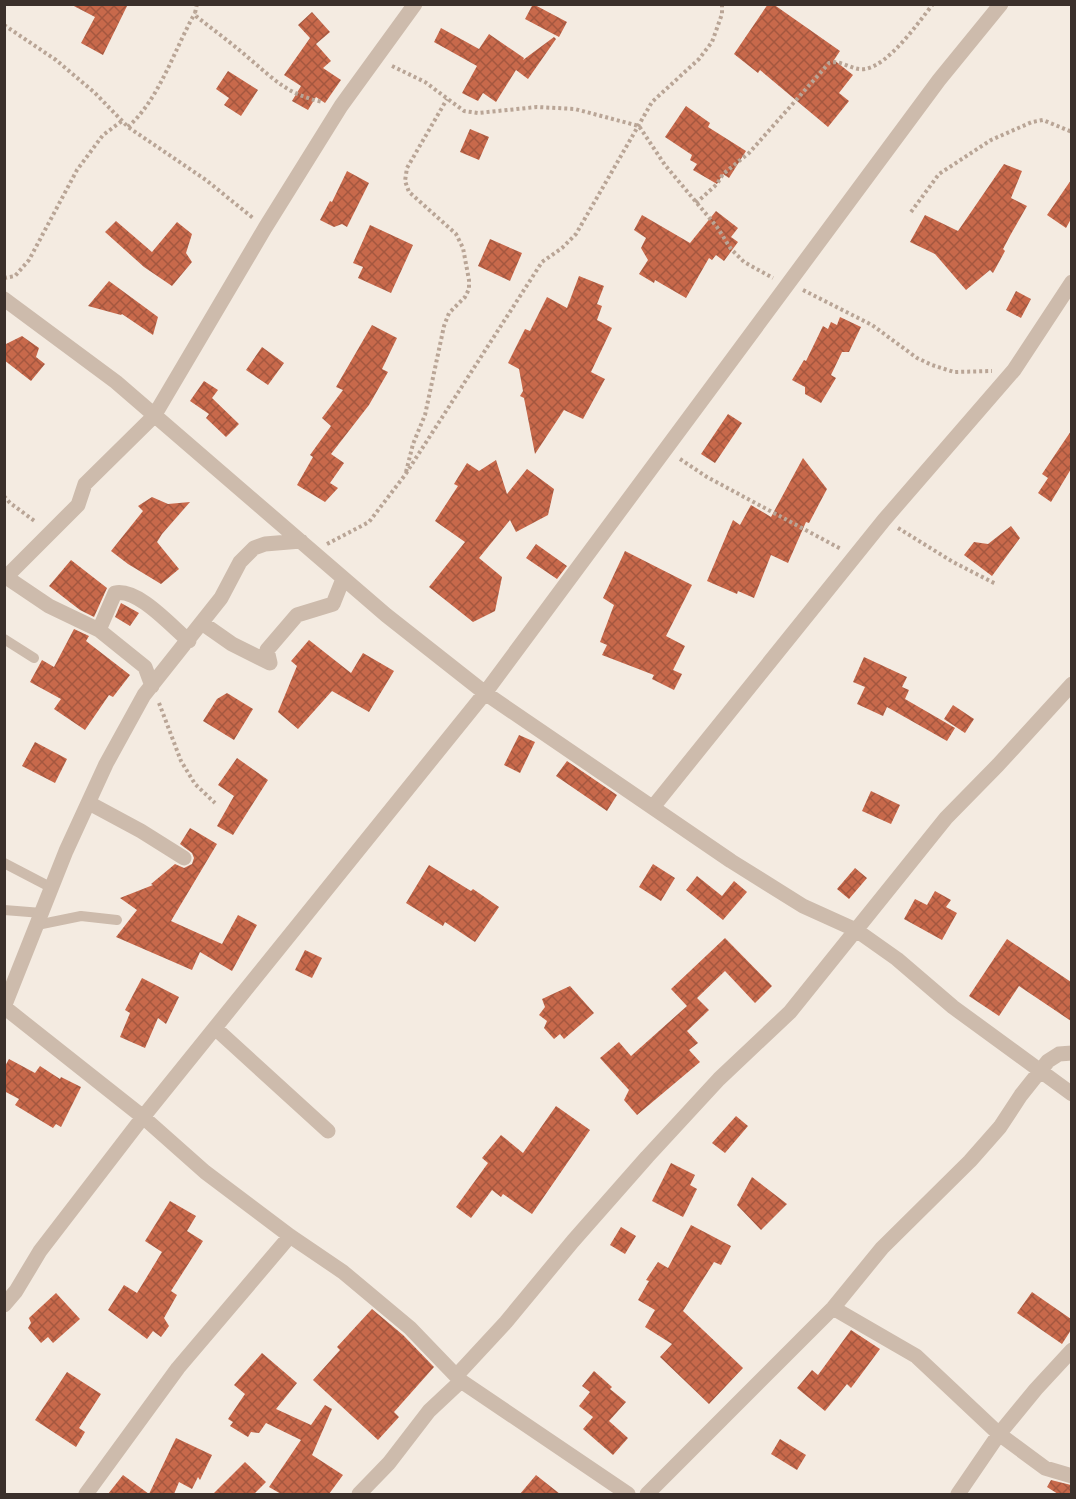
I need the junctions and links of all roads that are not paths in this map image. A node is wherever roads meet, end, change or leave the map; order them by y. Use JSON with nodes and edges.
{"nodes":[{"id":1,"x":415,"y":4,"type":"edge"},
{"id":2,"x":1001,"y":4,"type":"edge"},
{"id":3,"x":1071,"y":282,"type":"edge"},
{"id":4,"x":4,"y":299,"type":"edge"},
{"id":5,"x":154,"y":416,"type":"junction"},
{"id":6,"x":301,"y":541,"type":"junction"},
{"id":7,"x":5,"y":578,"type":"edge"},
{"id":8,"x":343,"y":579,"type":"junction"},
{"id":9,"x":202,"y":623,"type":"junction"},
{"id":10,"x":99,"y":630,"type":"junction"},
{"id":11,"x":4,"y":639,"type":"edge"},
{"id":12,"x":189,"y":641,"type":"junction"},
{"id":13,"x":34,"y":658,"type":"dead end"},
{"id":14,"x":1071,"y":684,"type":"edge"},
{"id":15,"x":153,"y":686,"type":"junction"},
{"id":16,"x":485,"y":693,"type":"junction"},
{"id":17,"x":1065,"y":699,"type":"edge"},
{"id":18,"x":89,"y":803,"type":"junction"},
{"id":19,"x":653,"y":807,"type":"junction"},
{"id":20,"x":184,"y":858,"type":"dead end"},
{"id":21,"x":4,"y":863,"type":"edge"},
{"id":22,"x":52,"y":888,"type":"junction"},
{"id":23,"x":4,"y":909,"type":"edge"},
{"id":24,"x":39,"y":919,"type":"junction"},
{"id":25,"x":117,"y":921,"type":"dead end"},
{"id":26,"x":856,"y":930,"type":"junction"},
{"id":27,"x":4,"y":1007,"type":"edge"},
{"id":28,"x":215,"y":1028,"type":"junction"},
{"id":29,"x":1071,"y":1053,"type":"edge"},
{"id":30,"x":1041,"y":1072,"type":"junction"},
{"id":31,"x":1071,"y":1094,"type":"edge"},
{"id":32,"x":143,"y":1118,"type":"junction"},
{"id":33,"x":328,"y":1131,"type":"dead end"},
{"id":34,"x":290,"y":1236,"type":"junction"},
{"id":35,"x":4,"y":1305,"type":"edge"},
{"id":36,"x":833,"y":1308,"type":"junction"},
{"id":37,"x":1071,"y":1350,"type":"edge"},
{"id":38,"x":459,"y":1379,"type":"junction"},
{"id":39,"x":999,"y":1434,"type":"junction"},
{"id":40,"x":1071,"y":1476,"type":"edge"},
{"id":41,"x":86,"y":1494,"type":"edge"},
{"id":42,"x":359,"y":1494,"type":"edge"},
{"id":43,"x":628,"y":1494,"type":"edge"},
{"id":44,"x":647,"y":1494,"type":"edge"},
{"id":45,"x":958,"y":1494,"type":"edge"}],
"edges":[{"from":1,"to":5,"type":"street"},
{"from":2,"to":16,"type":"street"},
{"from":3,"to":19,"type":"street"},
{"from":4,"to":5,"type":"street"},
{"from":5,"to":6,"type":"street"},
{"from":5,"to":7,"type":"street"},
{"from":6,"to":8,"type":"street"},
{"from":6,"to":9,"type":"street"},
{"from":7,"to":10,"type":"street"},
{"from":8,"to":9,"type":"street"},
{"from":8,"to":16,"type":"street"},
{"from":9,"to":12,"type":"street"},
{"from":10,"to":12,"type":"street"},
{"from":10,"to":15,"type":"street"},
{"from":11,"to":13,"type":"lane"},
{"from":12,"to":15,"type":"street"},
{"from":14,"to":17,"type":"street"},
{"from":15,"to":18,"type":"street"},
{"from":16,"to":19,"type":"street"},
{"from":16,"to":28,"type":"street"},
{"from":17,"to":26,"type":"street"},
{"from":18,"to":20,"type":"street"},
{"from":18,"to":22,"type":"street"},
{"from":19,"to":26,"type":"street"},
{"from":21,"to":22,"type":"lane"},
{"from":22,"to":24,"type":"street"},
{"from":23,"to":24,"type":"lane"},
{"from":24,"to":25,"type":"lane"},
{"from":24,"to":27,"type":"street"},
{"from":26,"to":30,"type":"street"},
{"from":26,"to":38,"type":"street"},
{"from":27,"to":32,"type":"street"},
{"from":28,"to":32,"type":"street"},
{"from":28,"to":33,"type":"street"},
{"from":29,"to":30,"type":"street"},
{"from":30,"to":31,"type":"street"},
{"from":30,"to":36,"type":"street"},
{"from":32,"to":34,"type":"street"},
{"from":32,"to":35,"type":"street"},
{"from":34,"to":38,"type":"street"},
{"from":34,"to":41,"type":"street"},
{"from":36,"to":39,"type":"street"},
{"from":36,"to":44,"type":"street"},
{"from":37,"to":39,"type":"street"},
{"from":38,"to":42,"type":"street"},
{"from":38,"to":43,"type":"street"},
{"from":39,"to":40,"type":"street"},
{"from":39,"to":45,"type":"street"}]}
